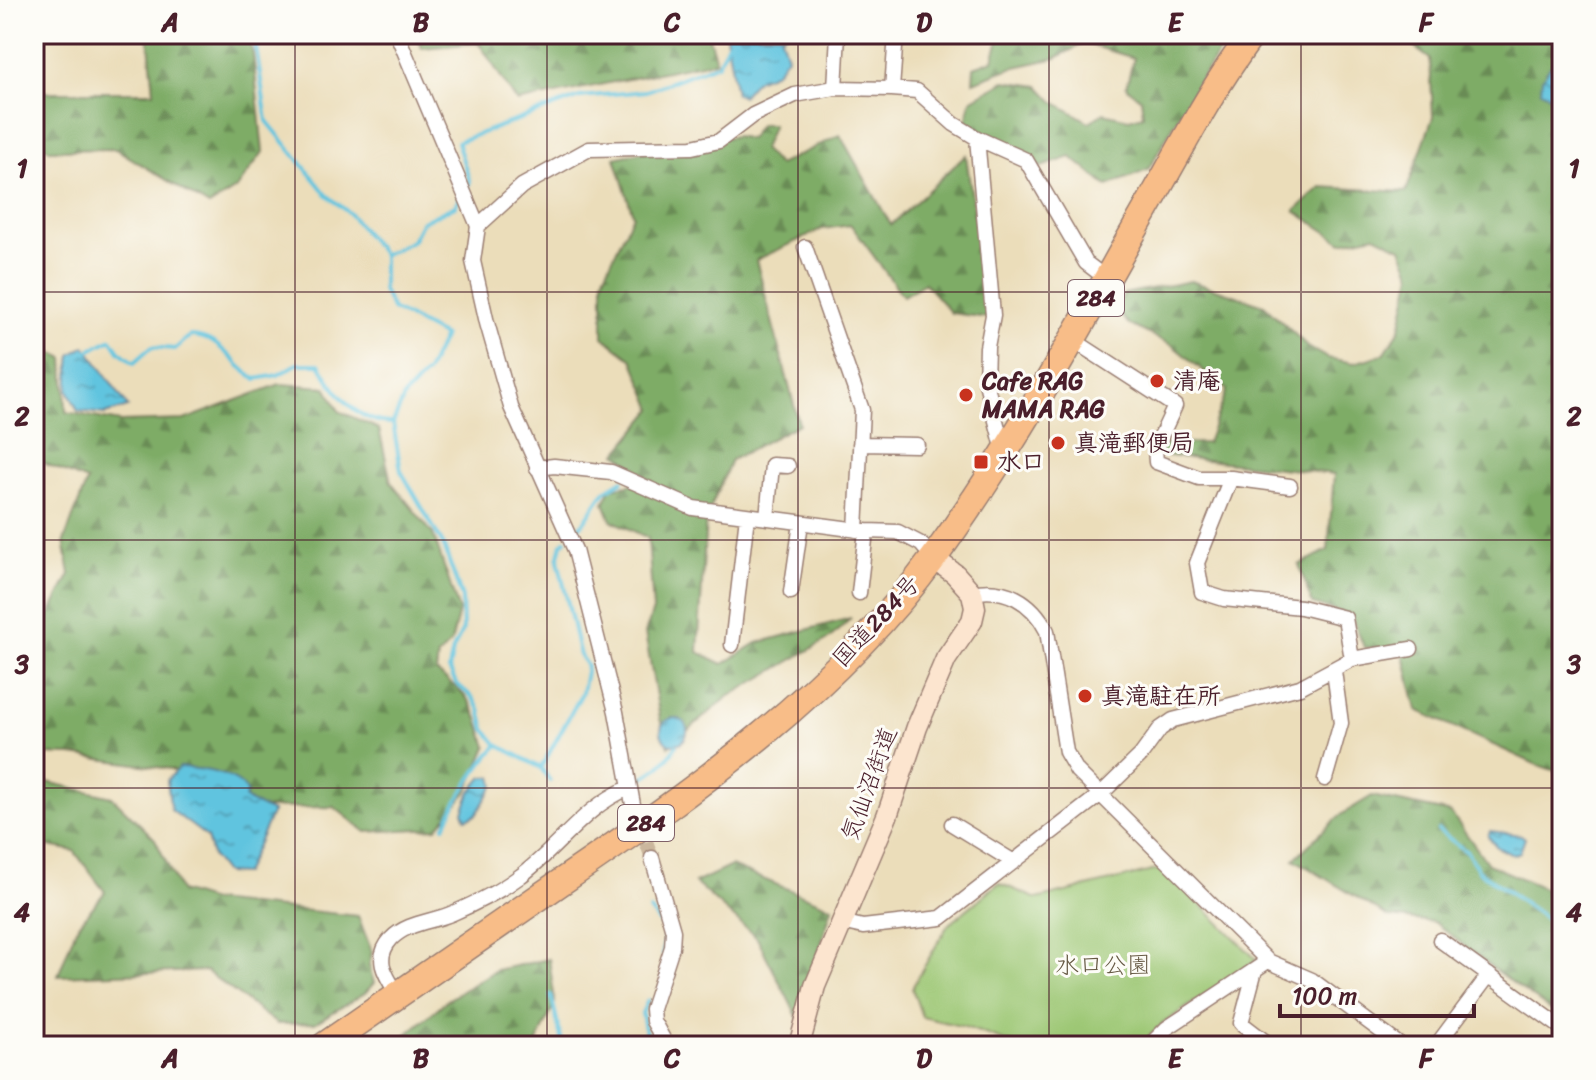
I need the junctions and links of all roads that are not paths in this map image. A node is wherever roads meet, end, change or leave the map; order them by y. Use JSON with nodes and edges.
{"nodes":[{"id":1,"x":397,"y":34,"type":"edge"},
{"id":2,"x":838,"y":34,"type":"edge"},
{"id":3,"x":896,"y":34,"type":"edge"},
{"id":4,"x":1252,"y":34,"type":"edge"},
{"id":5,"x":835,"y":88,"type":"junction"},
{"id":6,"x":892,"y":89,"type":"junction"},
{"id":7,"x":977,"y":138,"type":"junction"},
{"id":8,"x":478,"y":226,"type":"junction"},
{"id":9,"x":805,"y":247,"type":"dead end"},
{"id":10,"x":1107,"y":279,"type":"junction"},
{"id":11,"x":1073,"y":340,"type":"junction"},
{"id":12,"x":860,"y":444,"type":"junction"},
{"id":13,"x":917,"y":445,"type":"dead end"},
{"id":14,"x":1004,"y":451,"type":"junction"},
{"id":15,"x":788,"y":466,"type":"dead end"},
{"id":16,"x":537,"y":468,"type":"junction"},
{"id":17,"x":1231,"y":478,"type":"junction"},
{"id":18,"x":1290,"y":486,"type":"dead end"},
{"id":19,"x":747,"y":516,"type":"junction"},
{"id":20,"x":767,"y":518,"type":"junction"},
{"id":21,"x":801,"y":523,"type":"junction"},
{"id":22,"x":861,"y":530,"type":"junction"},
{"id":23,"x":933,"y":558,"type":"junction"},
{"id":24,"x":791,"y":592,"type":"dead end"},
{"id":25,"x":859,"y":593,"type":"dead end"},
{"id":26,"x":972,"y":593,"type":"junction"},
{"id":27,"x":732,"y":645,"type":"dead end"},
{"id":28,"x":1411,"y":649,"type":"dead end"},
{"id":29,"x":1352,"y":659,"type":"junction"},
{"id":30,"x":1334,"y":671,"type":"junction"},
{"id":31,"x":1325,"y":779,"type":"dead end"},
{"id":32,"x":629,"y":788,"type":"junction"},
{"id":33,"x":1101,"y":794,"type":"junction"},
{"id":34,"x":634,"y":810,"type":"tunnel mouth"},
{"id":35,"x":952,"y":824,"type":"dead end"},
{"id":36,"x":652,"y":858,"type":"tunnel mouth"},
{"id":37,"x":1014,"y":862,"type":"junction"},
{"id":38,"x":841,"y":922,"type":"junction"},
{"id":39,"x":1440,"y":940,"type":"dead end"},
{"id":40,"x":1268,"y":961,"type":"junction"},
{"id":41,"x":1255,"y":970,"type":"junction"},
{"id":42,"x":1489,"y":975,"type":"junction"},
{"id":43,"x":398,"y":995,"type":"junction"},
{"id":44,"x":1562,"y":1028,"type":"edge"},
{"id":45,"x":324,"y":1046,"type":"edge"},
{"id":46,"x":667,"y":1046,"type":"edge"},
{"id":47,"x":799,"y":1046,"type":"edge"},
{"id":48,"x":1149,"y":1046,"type":"edge"},
{"id":49,"x":1271,"y":1046,"type":"edge"},
{"id":50,"x":1401,"y":1046,"type":"edge"},
{"id":51,"x":1436,"y":1046,"type":"edge"}],
"edges":[{"from":1,"to":8,"type":"street"},
{"from":2,"to":5,"type":"street"},
{"from":3,"to":6,"type":"street"},
{"from":4,"to":10,"type":"highway","name":"国道284号","number":"284"},
{"from":5,"to":6,"type":"street"},
{"from":5,"to":8,"type":"street"},
{"from":6,"to":7,"type":"street"},
{"from":7,"to":10,"type":"street"},
{"from":7,"to":14,"type":"street"},
{"from":8,"to":16,"type":"street"},
{"from":9,"to":12,"type":"street"},
{"from":10,"to":11,"type":"highway","name":"国道284号","number":"284"},
{"from":11,"to":14,"type":"highway","name":"国道284号","number":"284"},
{"from":11,"to":17,"type":"street"},
{"from":12,"to":13,"type":"street"},
{"from":12,"to":22,"type":"street"},
{"from":14,"to":23,"type":"highway","name":"国道284号","number":"284"},
{"from":15,"to":20,"type":"street"},
{"from":16,"to":19,"type":"street"},
{"from":16,"to":32,"type":"street"},
{"from":17,"to":18,"type":"street"},
{"from":17,"to":29,"type":"street"},
{"from":19,"to":20,"type":"street"},
{"from":19,"to":27,"type":"street"},
{"from":20,"to":21,"type":"street"},
{"from":21,"to":22,"type":"street"},
{"from":21,"to":24,"type":"street"},
{"from":22,"to":23,"type":"street"},
{"from":22,"to":25,"type":"street"},
{"from":23,"to":26,"type":"street"},
{"from":23,"to":43,"type":"highway","name":"国道284号","number":"284"},
{"from":26,"to":33,"type":"street"},
{"from":26,"to":38,"type":"street","name":"気仙沼街道"},
{"from":28,"to":29,"type":"street"},
{"from":29,"to":30,"type":"street"},
{"from":30,"to":31,"type":"street"},
{"from":30,"to":33,"type":"street"},
{"from":32,"to":34,"type":"street"},
{"from":32,"to":43,"type":"street"},
{"from":33,"to":37,"type":"street"},
{"from":33,"to":40,"type":"street"},
{"from":35,"to":37,"type":"street"},
{"from":36,"to":46,"type":"street"},
{"from":37,"to":38,"type":"street"},
{"from":38,"to":47,"type":"street","name":"気仙沼街道"},
{"from":39,"to":42,"type":"street"},
{"from":40,"to":41,"type":"street"},
{"from":40,"to":50,"type":"street"},
{"from":41,"to":48,"type":"street"},
{"from":41,"to":49,"type":"street"},
{"from":42,"to":44,"type":"street"},
{"from":42,"to":51,"type":"street"},
{"from":43,"to":45,"type":"highway","name":"国道284号","number":"284"}]}
